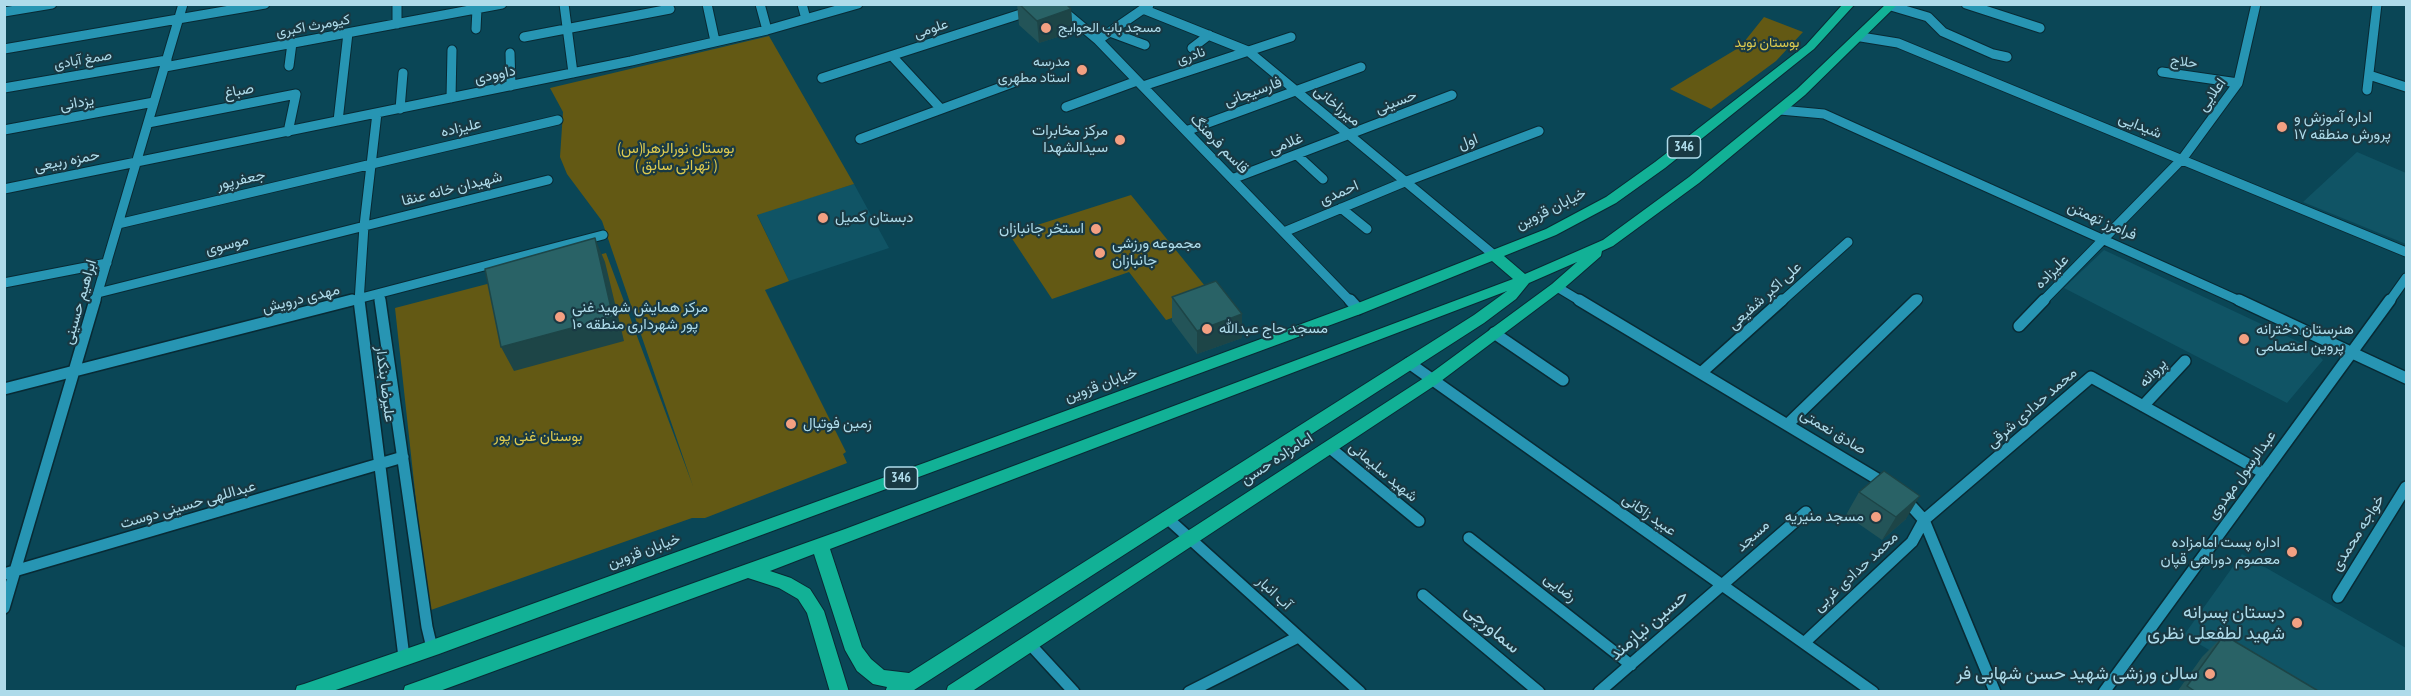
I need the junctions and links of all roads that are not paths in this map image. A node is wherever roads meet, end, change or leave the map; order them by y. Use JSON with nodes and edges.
{"nodes":[{"id":1,"x":52,"y":4,"type":"edge"},
{"id":2,"x":183,"y":4,"type":"edge"},
{"id":3,"x":264,"y":4,"type":"edge"},
{"id":4,"x":397,"y":4,"type":"edge"},
{"id":5,"x":502,"y":4,"type":"edge"},
{"id":6,"x":564,"y":4,"type":"edge"},
{"id":7,"x":707,"y":4,"type":"edge"},
{"id":8,"x":760,"y":4,"type":"edge"},
{"id":9,"x":802,"y":4,"type":"edge"},
{"id":10,"x":858,"y":4,"type":"edge"},
{"id":11,"x":1055,"y":4,"type":"edge"},
{"id":12,"x":1850,"y":4,"type":"edge"},
{"id":13,"x":1966,"y":4,"type":"edge"},
{"id":14,"x":2256,"y":4,"type":"edge"},
{"id":15,"x":2377,"y":4,"type":"edge"},
{"id":16,"x":1892,"y":5,"type":"edge"},
{"id":17,"x":1146,"y":7,"type":"edge"},
{"id":18,"x":1038,"y":8,"type":"edge"},
{"id":19,"x":477,"y":9,"type":"junction"},
{"id":20,"x":670,"y":9,"type":"dead end"},
{"id":21,"x":4,"y":12,"type":"edge"},
{"id":22,"x":806,"y":19,"type":"junction"},
{"id":23,"x":179,"y":20,"type":"junction"},
{"id":24,"x":397,"y":24,"type":"junction"},
{"id":25,"x":567,"y":28,"type":"junction"},
{"id":26,"x":2040,"y":28,"type":"dead end"},
{"id":27,"x":476,"y":29,"type":"dead end"},
{"id":28,"x":767,"y":30,"type":"junction"},
{"id":29,"x":1110,"y":32,"type":"junction"},
{"id":30,"x":348,"y":33,"type":"junction"},
{"id":31,"x":1209,"y":35,"type":"junction"},
{"id":32,"x":525,"y":37,"type":"dead end"},
{"id":33,"x":1291,"y":37,"type":"dead end"},
{"id":34,"x":1861,"y":37,"type":"junction"},
{"id":35,"x":1098,"y":40,"type":"junction"},
{"id":36,"x":715,"y":41,"type":"junction"},
{"id":37,"x":292,"y":43,"type":"junction"},
{"id":38,"x":1145,"y":45,"type":"dead end"},
{"id":39,"x":1192,"y":48,"type":"dead end"},
{"id":40,"x":4,"y":50,"type":"edge"},
{"id":41,"x":452,"y":50,"type":"dead end"},
{"id":42,"x":1248,"y":51,"type":"junction"},
{"id":43,"x":510,"y":53,"type":"dead end"},
{"id":44,"x":892,"y":56,"type":"junction"},
{"id":45,"x":2007,"y":57,"type":"dead end"},
{"id":46,"x":166,"y":63,"type":"junction"},
{"id":47,"x":289,"y":66,"type":"dead end"},
{"id":48,"x":1361,"y":67,"type":"dead end"},
{"id":49,"x":2162,"y":72,"type":"dead end"},
{"id":50,"x":403,"y":73,"type":"dead end"},
{"id":51,"x":573,"y":73,"type":"junction"},
{"id":52,"x":2369,"y":75,"type":"junction"},
{"id":53,"x":822,"y":78,"type":"dead end"},
{"id":54,"x":1015,"y":82,"type":"dead end"},
{"id":55,"x":2238,"y":83,"type":"junction"},
{"id":56,"x":1140,"y":84,"type":"junction"},
{"id":57,"x":511,"y":86,"type":"junction"},
{"id":58,"x":2406,"y":87,"type":"edge"},
{"id":59,"x":4,"y":88,"type":"edge"},
{"id":60,"x":2367,"y":90,"type":"dead end"},
{"id":61,"x":1296,"y":91,"type":"junction"},
{"id":62,"x":1452,"y":95,"type":"dead end"},
{"id":63,"x":451,"y":98,"type":"junction"},
{"id":64,"x":154,"y":102,"type":"junction"},
{"id":65,"x":1066,"y":107,"type":"dead end"},
{"id":66,"x":400,"y":109,"type":"junction"},
{"id":67,"x":941,"y":109,"type":"junction"},
{"id":68,"x":1780,"y":110,"type":"junction"},
{"id":69,"x":377,"y":113,"type":"junction"},
{"id":70,"x":558,"y":120,"type":"dead end"},
{"id":71,"x":338,"y":122,"type":"junction"},
{"id":72,"x":148,"y":123,"type":"junction"},
{"id":73,"x":4,"y":130,"type":"edge"},
{"id":74,"x":1186,"y":131,"type":"junction"},
{"id":75,"x":1539,"y":131,"type":"dead end"},
{"id":76,"x":288,"y":132,"type":"junction"},
{"id":77,"x":1350,"y":135,"type":"junction"},
{"id":78,"x":860,"y":139,"type":"dead end"},
{"id":79,"x":1297,"y":155,"type":"junction"},
{"id":80,"x":2183,"y":158,"type":"junction"},
{"id":81,"x":136,"y":163,"type":"junction"},
{"id":82,"x":371,"y":164,"type":"junction"},
{"id":83,"x":1323,"y":179,"type":"dead end"},
{"id":84,"x":548,"y":180,"type":"dead end"},
{"id":85,"x":1232,"y":180,"type":"junction"},
{"id":86,"x":1407,"y":181,"type":"junction"},
{"id":87,"x":4,"y":189,"type":"edge"},
{"id":88,"x":1341,"y":208,"type":"junction"},
{"id":89,"x":118,"y":224,"type":"junction"},
{"id":90,"x":364,"y":226,"type":"junction"},
{"id":91,"x":1367,"y":229,"type":"dead end"},
{"id":92,"x":1284,"y":232,"type":"junction"},
{"id":93,"x":603,"y":235,"type":"dead end"},
{"id":94,"x":2106,"y":239,"type":"junction"},
{"id":95,"x":1848,"y":242,"type":"dead end"},
{"id":96,"x":1608,"y":243,"type":"junction"},
{"id":97,"x":2406,"y":252,"type":"edge"},
{"id":98,"x":1494,"y":255,"type":"junction"},
{"id":99,"x":107,"y":262,"type":"junction"},
{"id":100,"x":2406,"y":278,"type":"edge"},
{"id":101,"x":1523,"y":280,"type":"junction"},
{"id":102,"x":4,"y":283,"type":"edge"},
{"id":103,"x":1557,"y":287,"type":"junction"},
{"id":104,"x":98,"y":293,"type":"junction"},
{"id":105,"x":380,"y":294,"type":"junction"},
{"id":106,"x":359,"y":300,"type":"junction"},
{"id":107,"x":1918,"y":300,"type":"dead end"},
{"id":108,"x":1358,"y":309,"type":"junction"},
{"id":109,"x":2019,"y":326,"type":"dead end"},
{"id":110,"x":1494,"y":333,"type":"junction"},
{"id":111,"x":2352,"y":352,"type":"junction"},
{"id":112,"x":2185,"y":362,"type":"dead end"},
{"id":113,"x":1409,"y":363,"type":"junction"},
{"id":114,"x":1702,"y":372,"type":"junction"},
{"id":115,"x":74,"y":373,"type":"junction"},
{"id":116,"x":2406,"y":378,"type":"edge"},
{"id":117,"x":1432,"y":380,"type":"junction"},
{"id":118,"x":1563,"y":380,"type":"dead end"},
{"id":119,"x":4,"y":389,"type":"edge"},
{"id":120,"x":2143,"y":406,"type":"junction"},
{"id":121,"x":1788,"y":424,"type":"junction"},
{"id":122,"x":1329,"y":447,"type":"junction"},
{"id":123,"x":403,"y":457,"type":"junction"},
{"id":124,"x":380,"y":465,"type":"junction"},
{"id":125,"x":2264,"y":473,"type":"junction"},
{"id":126,"x":2406,"y":487,"type":"edge"},
{"id":127,"x":1806,"y":512,"type":"dead end"},
{"id":128,"x":1166,"y":517,"type":"junction"},
{"id":129,"x":1924,"y":520,"type":"junction"},
{"id":130,"x":1419,"y":521,"type":"dead end"},
{"id":131,"x":1190,"y":538,"type":"junction"},
{"id":132,"x":1469,"y":538,"type":"dead end"},
{"id":133,"x":820,"y":545,"type":"junction"},
{"id":134,"x":748,"y":571,"type":"junction"},
{"id":135,"x":10,"y":573,"type":"edge"},
{"id":136,"x":1723,"y":586,"type":"junction"},
{"id":137,"x":1423,"y":595,"type":"dead end"},
{"id":138,"x":2338,"y":597,"type":"dead end"},
{"id":139,"x":4,"y":608,"type":"edge"},
{"id":140,"x":1298,"y":637,"type":"junction"},
{"id":141,"x":1028,"y":642,"type":"junction"},
{"id":142,"x":1804,"y":643,"type":"junction"},
{"id":143,"x":432,"y":648,"type":"junction"},
{"id":144,"x":404,"y":657,"type":"junction"},
{"id":145,"x":1631,"y":665,"type":"junction"},
{"id":146,"x":910,"y":681,"type":"junction"},
{"id":147,"x":304,"y":692,"type":"edge"},
{"id":148,"x":412,"y":692,"type":"edge"},
{"id":149,"x":840,"y":692,"type":"edge"},
{"id":150,"x":894,"y":692,"type":"edge"},
{"id":151,"x":955,"y":692,"type":"edge"},
{"id":152,"x":1074,"y":692,"type":"edge"},
{"id":153,"x":1189,"y":692,"type":"edge"},
{"id":154,"x":1360,"y":692,"type":"edge"},
{"id":155,"x":1539,"y":692,"type":"edge"},
{"id":156,"x":1599,"y":692,"type":"edge"},
{"id":157,"x":1873,"y":692,"type":"edge"},
{"id":158,"x":1995,"y":692,"type":"edge"},
{"id":159,"x":2104,"y":692,"type":"edge"}],
"edges":[{"from":1,"to":21,"type":"street"},
{"from":2,"to":23,"type":"street","name":"ابراهیم حسینی"},
{"from":3,"to":23,"type":"street"},
{"from":4,"to":24,"type":"street"},
{"from":5,"to":19,"type":"street","name":"کیومرث اکبری"},
{"from":6,"to":25,"type":"street"},
{"from":7,"to":36,"type":"street"},
{"from":8,"to":28,"type":"street"},
{"from":9,"to":22,"type":"street"},
{"from":10,"to":22,"type":"street","name":"داوودی"},
{"from":11,"to":35,"type":"street","name":"قاسم فرهنگ"},
{"from":12,"to":98,"type":"main road","name":"خیابان قزوین","number":"346"},
{"from":13,"to":26,"type":"street"},
{"from":14,"to":55,"type":"street","name":"اعلایی"},
{"from":15,"to":52,"type":"street"},
{"from":16,"to":34,"type":"main road","number":"346"},
{"from":16,"to":45,"type":"street"},
{"from":17,"to":29,"type":"street"},
{"from":17,"to":31,"type":"street","name":"میرزاخانی"},
{"from":18,"to":44,"type":"street","name":"علومی"},
{"from":19,"to":24,"type":"street","name":"کیومرث اکبری"},
{"from":19,"to":27,"type":"street"},
{"from":20,"to":25,"type":"street"},
{"from":22,"to":28,"type":"street","name":"داوودی"},
{"from":23,"to":40,"type":"street"},
{"from":23,"to":46,"type":"street","name":"ابراهیم حسینی"},
{"from":24,"to":30,"type":"street","name":"کیومرث اکبری"},
{"from":25,"to":32,"type":"street"},
{"from":25,"to":51,"type":"street"},
{"from":28,"to":36,"type":"street","name":"داوودی"},
{"from":29,"to":35,"type":"street"},
{"from":29,"to":38,"type":"street"},
{"from":30,"to":37,"type":"street","name":"کیومرث اکبری"},
{"from":30,"to":71,"type":"street"},
{"from":31,"to":39,"type":"street"},
{"from":31,"to":42,"type":"street","name":"میرزاخانی"},
{"from":33,"to":42,"type":"street","name":"نادری"},
{"from":34,"to":68,"type":"main road","number":"346"},
{"from":34,"to":80,"type":"street","name":"شیدایی"},
{"from":35,"to":56,"type":"street","name":"قاسم فرهنگ"},
{"from":36,"to":51,"type":"street","name":"داوودی"},
{"from":37,"to":46,"type":"street","name":"کیومرث اکبری"},
{"from":37,"to":47,"type":"street"},
{"from":41,"to":63,"type":"street"},
{"from":42,"to":56,"type":"street","name":"نادری"},
{"from":42,"to":61,"type":"street","name":"میرزاخانی"},
{"from":43,"to":57,"type":"street"},
{"from":44,"to":53,"type":"street","name":"علومی"},
{"from":44,"to":67,"type":"street"},
{"from":46,"to":59,"type":"street","name":"صمغ آبادی"},
{"from":46,"to":64,"type":"street","name":"ابراهیم حسینی"},
{"from":48,"to":61,"type":"street","name":"فارسیجانی"},
{"from":49,"to":55,"type":"street","name":"حلاج"},
{"from":50,"to":66,"type":"street"},
{"from":51,"to":57,"type":"street","name":"داوودی"},
{"from":52,"to":58,"type":"street"},
{"from":52,"to":60,"type":"street"},
{"from":54,"to":67,"type":"street"},
{"from":55,"to":80,"type":"street","name":"اعلایی"},
{"from":56,"to":65,"type":"street","name":"نادری"},
{"from":56,"to":74,"type":"street","name":"قاسم فرهنگ"},
{"from":57,"to":63,"type":"street","name":"داوودی"},
{"from":61,"to":74,"type":"street","name":"فارسیجانی"},
{"from":61,"to":77,"type":"street","name":"میرزاخانی"},
{"from":62,"to":77,"type":"street","name":"حسینی"},
{"from":63,"to":66,"type":"street","name":"داوودی"},
{"from":64,"to":72,"type":"street","name":"ابراهیم حسینی"},
{"from":64,"to":73,"type":"street","name":"یزدانی"},
{"from":66,"to":69,"type":"street","name":"داوودی"},
{"from":67,"to":78,"type":"street"},
{"from":68,"to":94,"type":"street","name":"فرامرز تهمتن"},
{"from":68,"to":96,"type":"main road","number":"346"},
{"from":69,"to":71,"type":"street","name":"داوودی"},
{"from":69,"to":82,"type":"street","name":"علیرضا بنکدار"},
{"from":70,"to":82,"type":"street","name":"علیزاده"},
{"from":71,"to":76,"type":"street","name":"داوودی"},
{"from":72,"to":76,"type":"street","name":"صباغ"},
{"from":72,"to":81,"type":"street","name":"ابراهیم حسینی"},
{"from":74,"to":85,"type":"street","name":"قاسم فرهنگ"},
{"from":75,"to":86,"type":"street","name":"اول"},
{"from":76,"to":81,"type":"street","name":"داوودی"},
{"from":77,"to":79,"type":"street","name":"غلامی"},
{"from":77,"to":86,"type":"street","name":"میرزاخانی"},
{"from":79,"to":83,"type":"street"},
{"from":79,"to":85,"type":"street","name":"غلامی"},
{"from":80,"to":94,"type":"street","name":"اعلایی"},
{"from":80,"to":97,"type":"street","name":"شیدایی"},
{"from":81,"to":87,"type":"street","name":"حمزه ربیعی"},
{"from":81,"to":89,"type":"street","name":"ابراهیم حسینی"},
{"from":82,"to":89,"type":"street","name":"جعفرپور"},
{"from":82,"to":90,"type":"street","name":"علیرضا بنکدار"},
{"from":84,"to":90,"type":"street","name":"شهیدان خانه‌ عنقا"},
{"from":85,"to":92,"type":"street","name":"قاسم فرهنگ"},
{"from":86,"to":88,"type":"street","name":"احمدی"},
{"from":86,"to":98,"type":"street","name":"میرزاخانی"},
{"from":88,"to":91,"type":"street"},
{"from":88,"to":92,"type":"street","name":"احمدی"},
{"from":89,"to":99,"type":"street","name":"ابراهیم حسینی"},
{"from":90,"to":104,"type":"street","name":"موسوی"},
{"from":90,"to":106,"type":"street","name":"علیرضا بنکدار"},
{"from":92,"to":108,"type":"street","name":"قاسم فرهنگ"},
{"from":93,"to":105,"type":"street","name":"مهدی درویش"},
{"from":94,"to":109,"type":"street","name":"علیزاده"},
{"from":94,"to":111,"type":"street","name":"فرامرز تهمتن"},
{"from":95,"to":114,"type":"street","name":"علی اکبر شفیعی"},
{"from":96,"to":101,"type":"main road","number":"346"},
{"from":96,"to":103,"type":"main road","name":"امامزاده حسن"},
{"from":98,"to":101,"type":"main road"},
{"from":98,"to":108,"type":"main road","name":"خیابان قزوین","number":"346"},
{"from":99,"to":102,"type":"street"},
{"from":99,"to":104,"type":"street","name":"ابراهیم حسینی"},
{"from":100,"to":111,"type":"street","name":"عبدالرسول مهدوی"},
{"from":101,"to":113,"type":"main road","name":"امامزاده حسن"},
{"from":101,"to":133,"type":"main road","number":"346"},
{"from":103,"to":110,"type":"main road","name":"امامزاده حسن"},
{"from":103,"to":114,"type":"street","name":"صادق نعمتی"},
{"from":104,"to":115,"type":"street","name":"ابراهیم حسینی"},
{"from":105,"to":106,"type":"street","name":"مهدی درویش"},
{"from":105,"to":123,"type":"street","name":"علیرضا بنکدار"},
{"from":106,"to":115,"type":"street","name":"مهدی درویش"},
{"from":106,"to":124,"type":"street","name":"علیرضا بنکدار"},
{"from":107,"to":121,"type":"street"},
{"from":108,"to":143,"type":"main road","name":"خیابان قزوین","number":"346"},
{"from":110,"to":117,"type":"main road","name":"امامزاده حسن"},
{"from":110,"to":118,"type":"street"},
{"from":111,"to":116,"type":"street","name":"فرامرز تهمتن"},
{"from":111,"to":125,"type":"street","name":"عبدالرسول مهدوی"},
{"from":112,"to":120,"type":"street","name":"پروانه"},
{"from":113,"to":117,"type":"street","name":"عبید زاکانی"},
{"from":113,"to":128,"type":"main road","name":"امامزاده حسن"},
{"from":114,"to":121,"type":"street","name":"صادق نعمتی"},
{"from":115,"to":119,"type":"street","name":"مهدی درویش"},
{"from":115,"to":135,"type":"street","name":"ابراهیم حسینی"},
{"from":117,"to":122,"type":"main road","name":"امامزاده حسن"},
{"from":117,"to":136,"type":"street","name":"عبید زاکانی"},
{"from":120,"to":125,"type":"street","name":"محمد حدادی شرقی"},
{"from":120,"to":129,"type":"street","name":"محمد حدادی شرقی"},
{"from":121,"to":129,"type":"street","name":"صادق نعمتی"},
{"from":122,"to":130,"type":"street","name":"شهید سلیمانی"},
{"from":122,"to":131,"type":"main road","name":"امامزاده حسن"},
{"from":123,"to":124,"type":"street","name":"عبداللهی حسینی دوست"},
{"from":123,"to":143,"type":"street","name":"علیرضا بنکدار"},
{"from":124,"to":135,"type":"street","name":"عبداللهی حسینی دوست"},
{"from":124,"to":144,"type":"street","name":"علیرضا بنکدار"},
{"from":125,"to":159,"type":"street","name":"عبدالرسول مهدوی"},
{"from":126,"to":138,"type":"street","name":"خواجه محمدی"},
{"from":127,"to":136,"type":"street","name":"مسجد"},
{"from":128,"to":131,"type":"street","name":"آب انبار"},
{"from":128,"to":146,"type":"main road","name":"امامزاده حسن"},
{"from":129,"to":142,"type":"street","name":"محمد حدادی غربی"},
{"from":129,"to":158,"type":"street","name":"صادق نعمتی"},
{"from":131,"to":140,"type":"street","name":"آب انبار"},
{"from":131,"to":141,"type":"main road","name":"امامزاده حسن"},
{"from":132,"to":145,"type":"street","name":"رضایی"},
{"from":133,"to":134,"type":"main road","number":"346"},
{"from":133,"to":146,"type":"main road"},
{"from":134,"to":148,"type":"main road","number":"346"},
{"from":134,"to":149,"type":"main road"},
{"from":135,"to":139,"type":"street","name":"ابراهیم حسینی"},
{"from":136,"to":142,"type":"street","name":"عبید زاکانی"},
{"from":136,"to":145,"type":"street","name":"حسین نیازمند"},
{"from":137,"to":155,"type":"street","name":"سماورچی"},
{"from":140,"to":153,"type":"street"},
{"from":140,"to":154,"type":"street","name":"آب انبار"},
{"from":141,"to":151,"type":"main road","name":"امامزاده حسن"},
{"from":141,"to":152,"type":"street"},
{"from":142,"to":157,"type":"street","name":"عبید زاکانی"},
{"from":143,"to":144,"type":"main road","name":"خیابان قزوین","number":"346"},
{"from":144,"to":147,"type":"main road","name":"خیابان قزوین","number":"346"},
{"from":145,"to":156,"type":"street","name":"حسین نیازمند"},
{"from":146,"to":150,"type":"main road","name":"امامزاده حسن"}]}
